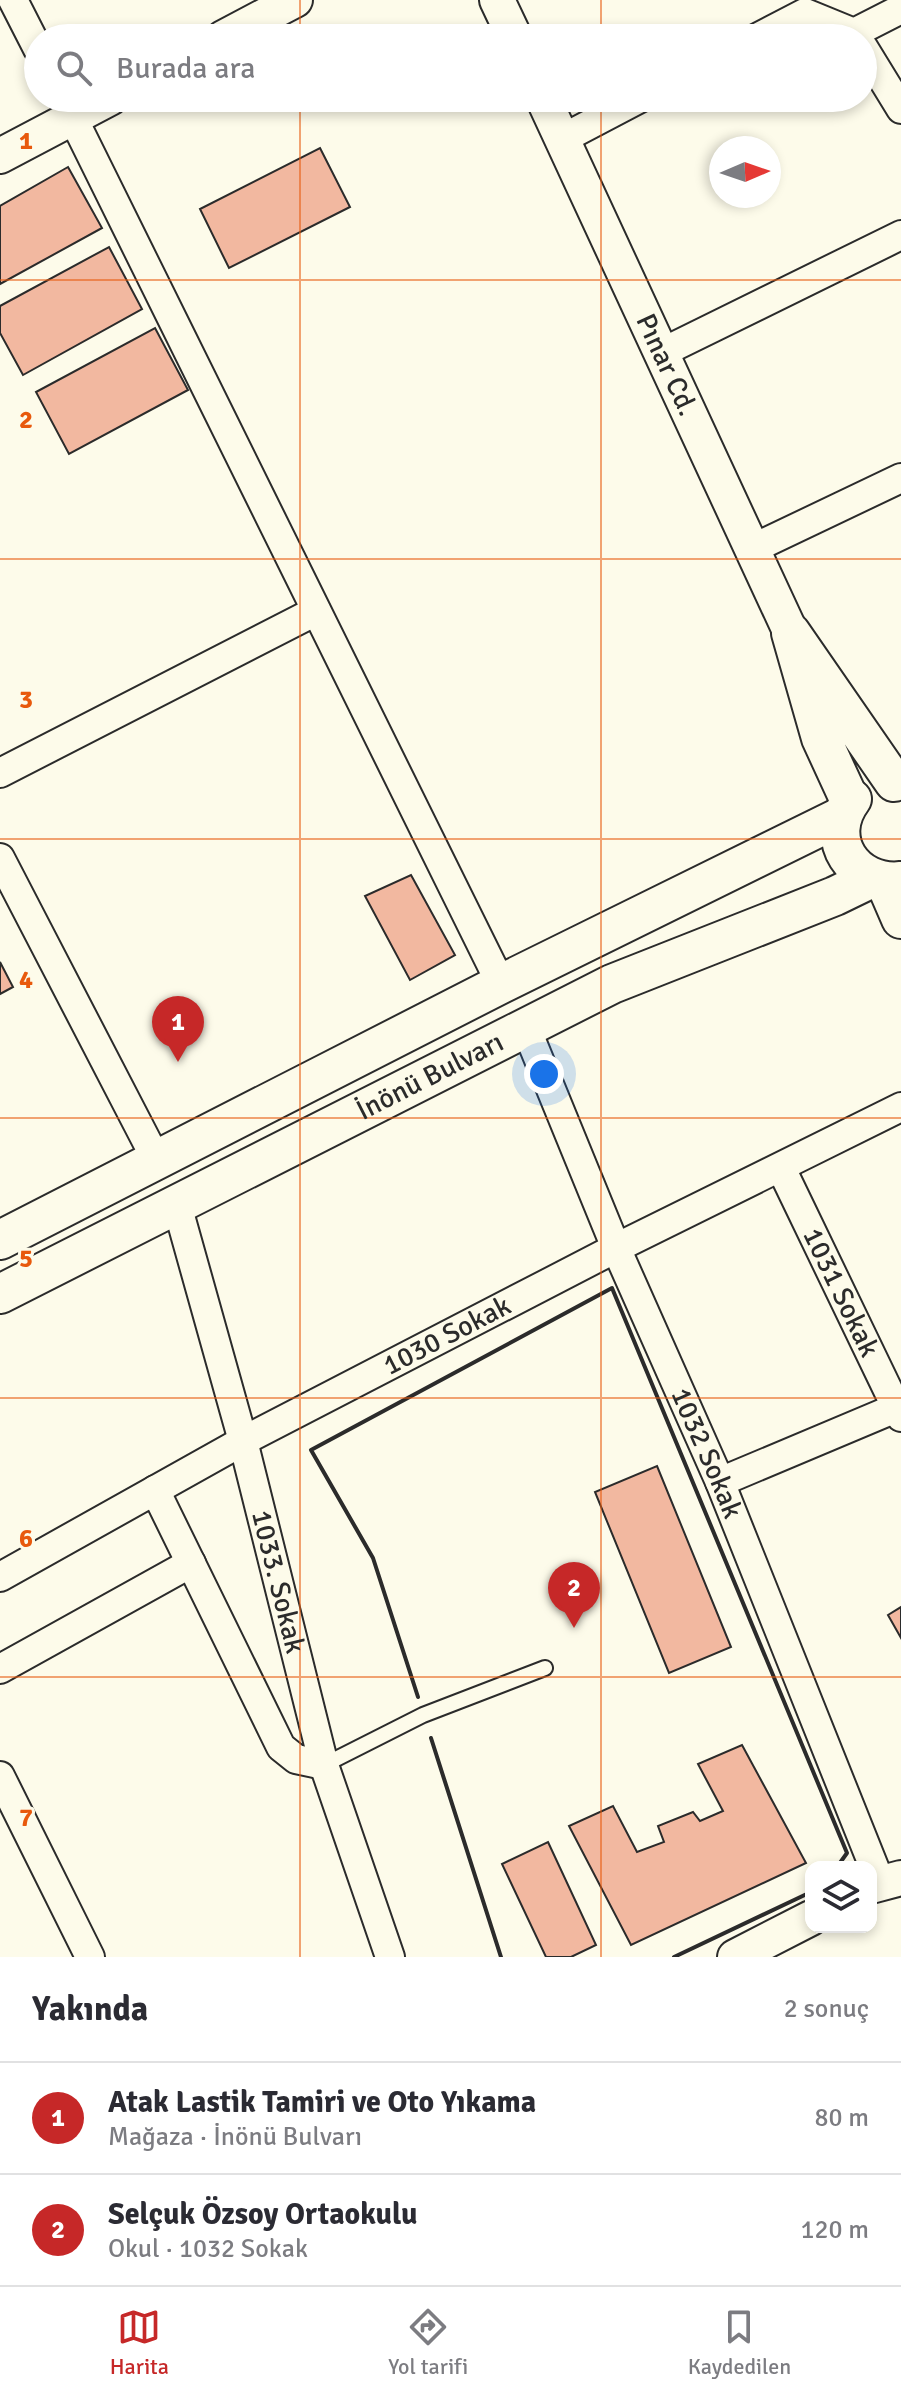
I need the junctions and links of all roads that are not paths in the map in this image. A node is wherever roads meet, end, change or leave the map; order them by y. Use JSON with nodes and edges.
{"nodes":[{"id":1,"x":13,"y":0,"type":"edge"},
{"id":2,"x":295,"y":0,"type":"edge"},
{"id":3,"x":497,"y":0,"type":"edge"},
{"id":4,"x":834,"y":0,"type":"edge"},
{"id":5,"x":901,"y":9,"type":"edge"},
{"id":6,"x":25,"y":24,"type":"edge"},
{"id":7,"x":250,"y":24,"type":"edge"},
{"id":8,"x":508,"y":24,"type":"edge"},
{"id":9,"x":784,"y":24,"type":"edge"},
{"id":10,"x":827,"y":24,"type":"edge"},
{"id":11,"x":849,"y":24,"type":"edge"},
{"id":12,"x":877,"y":26,"type":"edge"},
{"id":13,"x":877,"y":70,"type":"edge"},
{"id":14,"x":901,"y":109,"type":"edge"},
{"id":15,"x":62,"y":112,"type":"edge"},
{"id":16,"x":70,"y":112,"type":"edge"},
{"id":17,"x":549,"y":112,"type":"edge"},
{"id":18,"x":613,"y":112,"type":"edge"},
{"id":19,"x":562,"y":139,"type":"junction"},
{"id":20,"x":0,"y":156,"type":"edge"},
{"id":21,"x":901,"y":235,"type":"edge"},
{"id":22,"x":661,"y":353,"type":"junction"},
{"id":23,"x":901,"y":478,"type":"edge"},
{"id":24,"x":752,"y":549,"type":"junction"},
{"id":25,"x":316,"y":611,"type":"junction"},
{"id":26,"x":791,"y":633,"type":"junction"},
{"id":27,"x":0,"y":773,"type":"edge"},
{"id":28,"x":897,"y":782,"type":"edge"},
{"id":29,"x":846,"y":808,"type":"junction"},
{"id":30,"x":0,"y":858,"type":"edge"},
{"id":31,"x":885,"y":880,"type":"edge"},
{"id":32,"x":901,"y":919,"type":"edge"},
{"id":33,"x":501,"y":984,"type":"junction"},
{"id":34,"x":526,"y":1028,"type":"junction"},
{"id":35,"x":901,"y":1107,"type":"edge"},
{"id":36,"x":156,"y":1159,"type":"junction"},
{"id":37,"x":781,"y":1168,"type":"junction"},
{"id":38,"x":177,"y":1205,"type":"junction"},
{"id":39,"x":0,"y":1240,"type":"edge"},
{"id":40,"x":616,"y":1248,"type":"junction"},
{"id":41,"x":0,"y":1294,"type":"edge"},
{"id":42,"x":899,"y":1412,"type":"edge"},
{"id":43,"x":243,"y":1441,"type":"junction"},
{"id":44,"x":720,"y":1482,"type":"junction"},
{"id":45,"x":155,"y":1490,"type":"junction"},
{"id":46,"x":191,"y":1563,"type":"junction"},
{"id":47,"x":0,"y":1577,"type":"edge"},
{"id":48,"x":545,"y":1668,"type":"dead end"},
{"id":49,"x":0,"y":1669,"type":"edge"},
{"id":50,"x":324,"y":1765,"type":"junction"},
{"id":51,"x":0,"y":1776,"type":"edge"},
{"id":52,"x":884,"y":1882,"type":"edge"},
{"id":53,"x":805,"y":1923,"type":"edge"},
{"id":54,"x":776,"y":1948,"type":"edge"},
{"id":55,"x":90,"y":1957,"type":"edge"},
{"id":56,"x":390,"y":1957,"type":"edge"},
{"id":57,"x":735,"y":1957,"type":"edge"}],
"edges":[{"from":1,"to":6,"type":"street"},
{"from":2,"to":7,"type":"street"},
{"from":3,"to":8,"type":"street"},
{"from":4,"to":11,"type":"street"},
{"from":5,"to":12,"type":"street"},
{"from":9,"to":10,"type":"street"},
{"from":13,"to":14,"type":"street"},
{"from":15,"to":20,"type":"street"},
{"from":16,"to":25,"type":"street"},
{"from":17,"to":19,"type":"street","name":"Pınar Cd."},
{"from":18,"to":19,"type":"street"},
{"from":19,"to":22,"type":"street","name":"Pınar Cd."},
{"from":21,"to":22,"type":"street"},
{"from":22,"to":24,"type":"street","name":"Pınar Cd."},
{"from":23,"to":24,"type":"street"},
{"from":24,"to":26,"type":"street","name":"Pınar Cd."},
{"from":25,"to":27,"type":"street"},
{"from":25,"to":33,"type":"street"},
{"from":26,"to":28,"type":"main road"},
{"from":26,"to":29,"type":"main road"},
{"from":28,"to":29,"type":"main road","name":"İnönü Bulvarı"},
{"from":29,"to":31,"type":"main road"},
{"from":29,"to":33,"type":"main road","name":"İnönü Bulvarı"},
{"from":30,"to":36,"type":"street"},
{"from":31,"to":32,"type":"main road"},
{"from":31,"to":34,"type":"main road","name":"İnönü Bulvarı"},
{"from":33,"to":36,"type":"main road","name":"İnönü Bulvarı"},
{"from":34,"to":38,"type":"main road","name":"İnönü Bulvarı"},
{"from":34,"to":40,"type":"street","name":"1032 Sokak"},
{"from":35,"to":37,"type":"street","name":"1030 Sokak"},
{"from":36,"to":38,"type":"main road"},
{"from":36,"to":39,"type":"main road","name":"İnönü Bulvarı"},
{"from":37,"to":40,"type":"street","name":"1030 Sokak"},
{"from":37,"to":42,"type":"street","name":"1031 Sokak"},
{"from":38,"to":41,"type":"main road","name":"İnönü Bulvarı"},
{"from":38,"to":43,"type":"street","name":"1033. Sokak"},
{"from":40,"to":43,"type":"street","name":"1030 Sokak"},
{"from":40,"to":44,"type":"street","name":"1032 Sokak"},
{"from":42,"to":44,"type":"street"},
{"from":43,"to":45,"type":"street","name":"1030 Sokak"},
{"from":43,"to":50,"type":"street","name":"1033. Sokak"},
{"from":44,"to":52,"type":"street","name":"1032 Sokak"},
{"from":45,"to":46,"type":"street"},
{"from":45,"to":47,"type":"street","name":"1030 Sokak"},
{"from":46,"to":49,"type":"street"},
{"from":46,"to":50,"type":"street"},
{"from":48,"to":50,"type":"lane"},
{"from":50,"to":56,"type":"street","name":"1033. Sokak"},
{"from":51,"to":55,"type":"street"},
{"from":53,"to":54,"type":"street"},
{"from":54,"to":57,"type":"street"}]}
